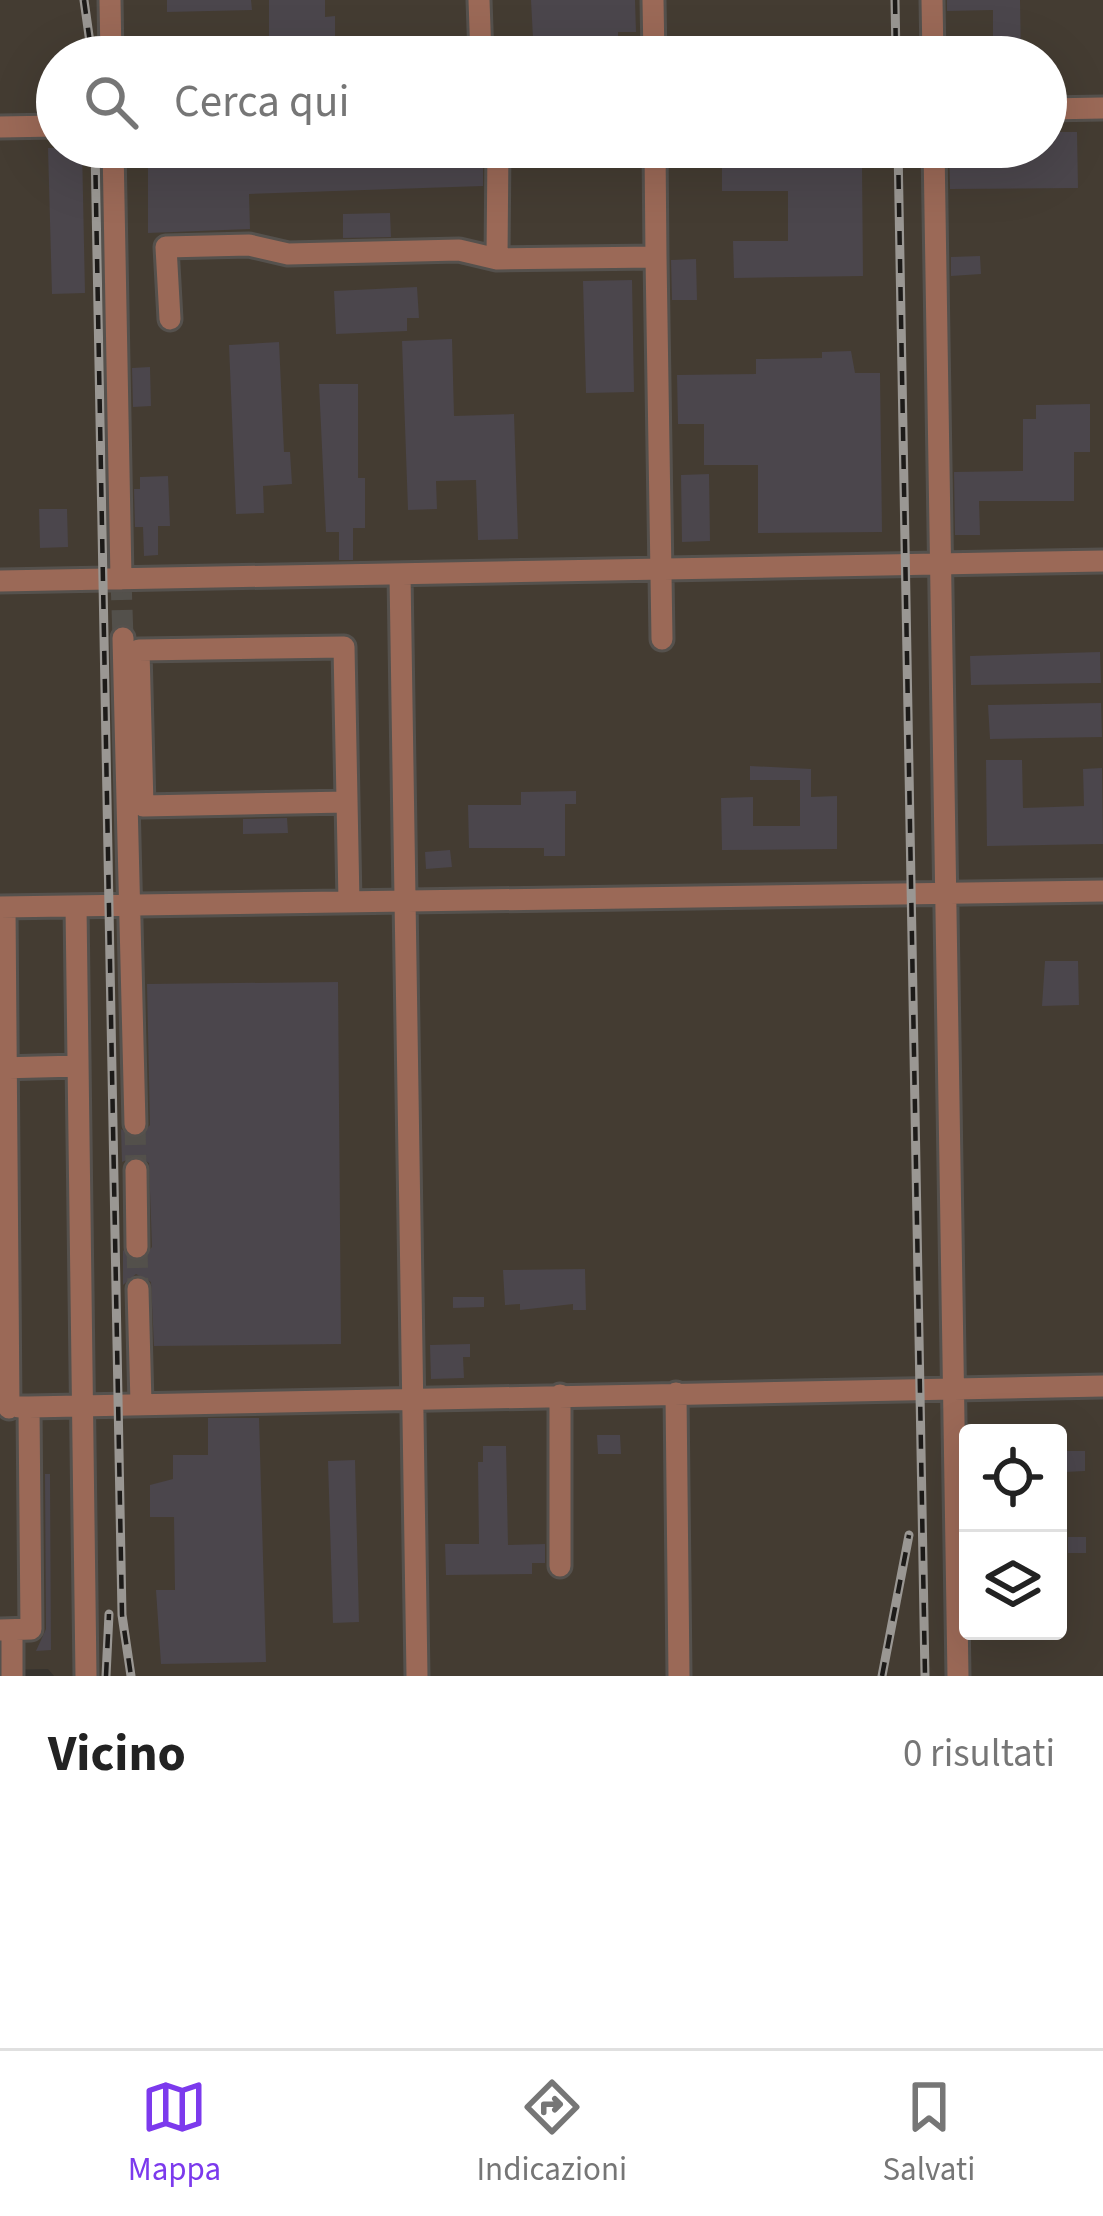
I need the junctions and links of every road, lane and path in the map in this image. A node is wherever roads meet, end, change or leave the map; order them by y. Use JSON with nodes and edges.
{"nodes":[{"id":1,"x":110,"y":0,"type":"edge"},
{"id":2,"x":479,"y":0,"type":"edge"},
{"id":3,"x":652,"y":0,"type":"edge"},
{"id":4,"x":932,"y":0,"type":"edge"},
{"id":5,"x":111,"y":36,"type":"edge"},
{"id":6,"x":480,"y":36,"type":"edge"},
{"id":7,"x":653,"y":36,"type":"edge"},
{"id":8,"x":933,"y":36,"type":"edge"},
{"id":9,"x":1103,"y":108,"type":"edge"},
{"id":10,"x":1067,"y":109,"type":"edge"},
{"id":11,"x":36,"y":126,"type":"edge"},
{"id":12,"x":0,"y":127,"type":"edge"},
{"id":13,"x":113,"y":168,"type":"edge"},
{"id":14,"x":498,"y":168,"type":"edge"},
{"id":15,"x":655,"y":168,"type":"edge"},
{"id":16,"x":934,"y":168,"type":"edge"},
{"id":17,"x":656,"y":257,"type":"junction"},
{"id":18,"x":497,"y":259,"type":"junction"},
{"id":19,"x":170,"y":319,"type":"dead end"},
{"id":20,"x":1103,"y":561,"type":"edge"},
{"id":21,"x":941,"y":564,"type":"junction"},
{"id":22,"x":660,"y":569,"type":"junction"},
{"id":23,"x":400,"y":574,"type":"junction"},
{"id":24,"x":121,"y":579,"type":"junction"},
{"id":25,"x":0,"y":581,"type":"edge"},
{"id":26,"x":123,"y":638,"type":"tunnel mouth"},
{"id":27,"x":662,"y":639,"type":"dead end"},
{"id":28,"x":347,"y":802,"type":"junction"},
{"id":29,"x":1103,"y":891,"type":"edge"},
{"id":30,"x":946,"y":893,"type":"junction"},
{"id":31,"x":405,"y":901,"type":"junction"},
{"id":32,"x":349,"y":902,"type":"junction"},
{"id":33,"x":129,"y":905,"type":"junction"},
{"id":34,"x":76,"y":906,"type":"junction"},
{"id":35,"x":3,"y":907,"type":"edge"},
{"id":36,"x":78,"y":1066,"type":"junction"},
{"id":37,"x":3,"y":1068,"type":"edge"},
{"id":38,"x":135,"y":1124,"type":"tunnel mouth"},
{"id":39,"x":136,"y":1170,"type":"tunnel mouth"},
{"id":40,"x":137,"y":1247,"type":"tunnel mouth"},
{"id":41,"x":138,"y":1289,"type":"tunnel mouth"},
{"id":42,"x":1103,"y":1386,"type":"edge"},
{"id":43,"x":953,"y":1389,"type":"junction"},
{"id":44,"x":676,"y":1393,"type":"junction"},
{"id":45,"x":560,"y":1395,"type":"junction"},
{"id":46,"x":413,"y":1397,"type":"junction"},
{"id":47,"x":141,"y":1404,"type":"junction"},
{"id":48,"x":83,"y":1406,"type":"junction"},
{"id":49,"x":13,"y":1408,"type":"edge"},
{"id":50,"x":560,"y":1566,"type":"dead end"},
{"id":51,"x":6,"y":1630,"type":"edge"},
{"id":52,"x":12,"y":1676,"type":"edge"},
{"id":53,"x":86,"y":1676,"type":"edge"},
{"id":54,"x":417,"y":1676,"type":"edge"},
{"id":55,"x":679,"y":1676,"type":"edge"},
{"id":56,"x":958,"y":1676,"type":"edge"}],
"edges":[{"from":1,"to":5,"type":"lane"},
{"from":2,"to":6,"type":"lane"},
{"from":3,"to":7,"type":"lane"},
{"from":4,"to":8,"type":"lane"},
{"from":9,"to":10,"type":"lane"},
{"from":11,"to":12,"type":"lane"},
{"from":13,"to":24,"type":"lane"},
{"from":14,"to":18,"type":"lane"},
{"from":15,"to":17,"type":"lane"},
{"from":16,"to":21,"type":"lane"},
{"from":17,"to":18,"type":"lane"},
{"from":17,"to":22,"type":"lane"},
{"from":18,"to":19,"type":"lane"},
{"from":20,"to":21,"type":"lane"},
{"from":21,"to":22,"type":"lane"},
{"from":21,"to":30,"type":"lane"},
{"from":22,"to":23,"type":"lane"},
{"from":22,"to":27,"type":"lane"},
{"from":23,"to":24,"type":"lane"},
{"from":23,"to":31,"type":"lane"},
{"from":24,"to":25,"type":"lane"},
{"from":26,"to":33,"type":"lane"},
{"from":28,"to":28,"type":"lane"},
{"from":28,"to":32,"type":"lane"},
{"from":29,"to":30,"type":"lane"},
{"from":30,"to":31,"type":"lane"},
{"from":30,"to":43,"type":"lane"},
{"from":31,"to":32,"type":"lane"},
{"from":31,"to":46,"type":"lane"},
{"from":32,"to":33,"type":"lane"},
{"from":33,"to":34,"type":"lane"},
{"from":33,"to":38,"type":"lane"},
{"from":34,"to":35,"type":"lane"},
{"from":34,"to":36,"type":"lane"},
{"from":35,"to":37,"type":"lane"},
{"from":36,"to":37,"type":"lane"},
{"from":36,"to":48,"type":"lane"},
{"from":37,"to":49,"type":"lane"},
{"from":39,"to":40,"type":"lane"},
{"from":41,"to":47,"type":"lane"},
{"from":42,"to":43,"type":"lane"},
{"from":43,"to":44,"type":"lane"},
{"from":43,"to":56,"type":"lane"},
{"from":44,"to":45,"type":"lane"},
{"from":44,"to":55,"type":"lane"},
{"from":45,"to":46,"type":"lane"},
{"from":45,"to":50,"type":"lane"},
{"from":46,"to":47,"type":"lane"},
{"from":46,"to":54,"type":"lane"},
{"from":47,"to":48,"type":"lane"},
{"from":48,"to":49,"type":"lane"},
{"from":48,"to":53,"type":"lane"},
{"from":49,"to":51,"type":"lane"},
{"from":51,"to":52,"type":"lane"}]}
